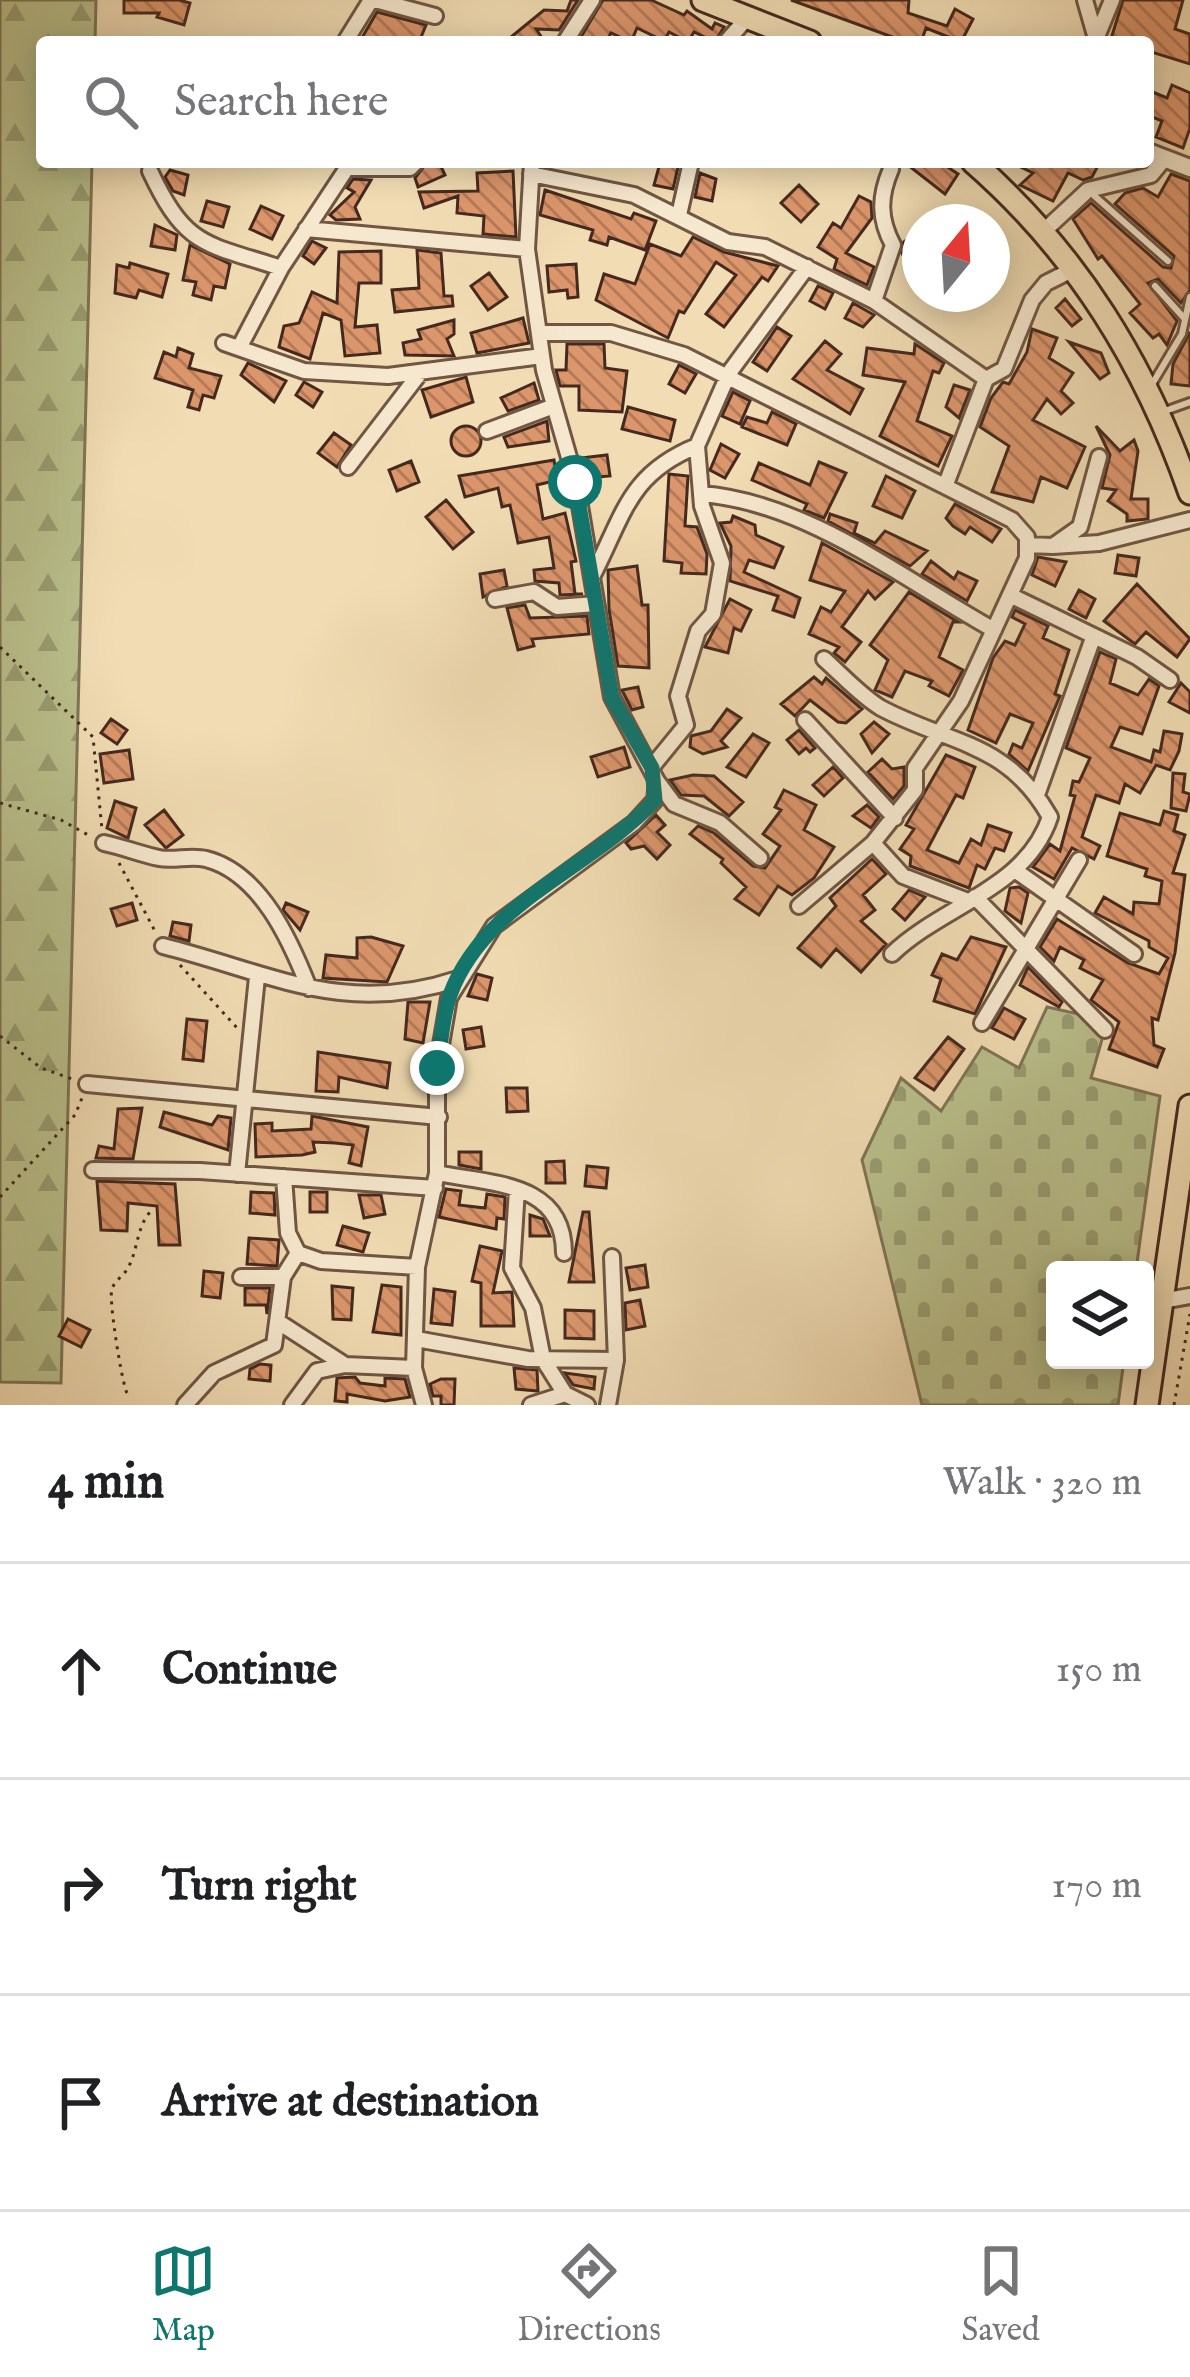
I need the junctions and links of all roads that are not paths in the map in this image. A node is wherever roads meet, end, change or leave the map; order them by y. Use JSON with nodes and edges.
{"nodes":[{"id":1,"x":373,"y":0,"type":"edge"},
{"id":2,"x":592,"y":0,"type":"edge"},
{"id":3,"x":703,"y":0,"type":"edge"},
{"id":4,"x":1085,"y":0,"type":"edge"},
{"id":5,"x":1112,"y":0,"type":"edge"},
{"id":6,"x":436,"y":16,"type":"dead end"},
{"id":7,"x":748,"y":16,"type":"junction"},
{"id":8,"x":355,"y":36,"type":"edge"},
{"id":9,"x":570,"y":36,"type":"edge"},
{"id":10,"x":731,"y":36,"type":"edge"},
{"id":11,"x":800,"y":36,"type":"edge"},
{"id":12,"x":1096,"y":36,"type":"edge"},
{"id":13,"x":1098,"y":36,"type":"edge"},
{"id":14,"x":1175,"y":159,"type":"edge"},
{"id":15,"x":347,"y":168,"type":"edge"},
{"id":16,"x":347,"y":168,"type":"edge"},
{"id":17,"x":410,"y":168,"type":"edge"},
{"id":18,"x":532,"y":168,"type":"edge"},
{"id":19,"x":690,"y":168,"type":"edge"},
{"id":20,"x":980,"y":168,"type":"edge"},
{"id":21,"x":891,"y":169,"type":"dead end"},
{"id":22,"x":150,"y":171,"type":"dead end"},
{"id":23,"x":1088,"y":190,"type":"junction"},
{"id":24,"x":679,"y":215,"type":"junction"},
{"id":25,"x":306,"y":229,"type":"junction"},
{"id":26,"x":1045,"y":230,"type":"junction"},
{"id":27,"x":527,"y":249,"type":"junction"},
{"id":28,"x":1168,"y":261,"type":"dead end"},
{"id":29,"x":807,"y":267,"type":"junction"},
{"id":30,"x":281,"y":268,"type":"junction"},
{"id":31,"x":1074,"y":269,"type":"junction"},
{"id":32,"x":1155,"y":286,"type":"dead end"},
{"id":33,"x":1190,"y":297,"type":"edge"},
{"id":34,"x":874,"y":301,"type":"junction"},
{"id":35,"x":1184,"y":318,"type":"junction"},
{"id":36,"x":539,"y":332,"type":"junction"},
{"id":37,"x":542,"y":356,"type":"junction"},
{"id":38,"x":729,"y":373,"type":"junction"},
{"id":39,"x":420,"y":374,"type":"junction"},
{"id":40,"x":986,"y":379,"type":"junction"},
{"id":41,"x":1149,"y":389,"type":"junction"},
{"id":42,"x":1190,"y":402,"type":"edge"},
{"id":43,"x":554,"y":406,"type":"junction"},
{"id":44,"x":1162,"y":412,"type":"junction"},
{"id":45,"x":487,"y":431,"type":"dead end"},
{"id":46,"x":697,"y":446,"type":"junction"},
{"id":47,"x":1099,"y":457,"type":"dead end"},
{"id":48,"x":348,"y":466,"type":"dead end"},
{"id":49,"x":946,"y":484,"type":"junction"},
{"id":50,"x":1190,"y":493,"type":"edge"},
{"id":51,"x":701,"y":494,"type":"junction"},
{"id":52,"x":1190,"y":520,"type":"edge"},
{"id":53,"x":1027,"y":545,"type":"junction"},
{"id":54,"x":1053,"y":546,"type":"junction"},
{"id":55,"x":592,"y":577,"type":"junction"},
{"id":56,"x":1010,"y":596,"type":"junction"},
{"id":57,"x":495,"y":599,"type":"dead end"},
{"id":58,"x":596,"y":604,"type":"junction"},
{"id":59,"x":994,"y":629,"type":"junction"},
{"id":60,"x":1093,"y":638,"type":"junction"},
{"id":61,"x":824,"y":659,"type":"dead end"},
{"id":62,"x":1170,"y":680,"type":"dead end"},
{"id":63,"x":806,"y":720,"type":"dead end"},
{"id":64,"x":942,"y":732,"type":"junction"},
{"id":65,"x":654,"y":775,"type":"junction"},
{"id":66,"x":1037,"y":795,"type":"junction"},
{"id":67,"x":895,"y":818,"type":"junction"},
{"id":68,"x":104,"y":843,"type":"road end"},
{"id":69,"x":873,"y":843,"type":"junction"},
{"id":70,"x":760,"y":858,"type":"dead end"},
{"id":71,"x":1079,"y":860,"type":"dead end"},
{"id":72,"x":1016,"y":872,"type":"junction"},
{"id":73,"x":972,"y":899,"type":"junction"},
{"id":74,"x":1057,"y":900,"type":"junction"},
{"id":75,"x":799,"y":906,"type":"dead end"},
{"id":76,"x":163,"y":946,"type":"dead end"},
{"id":77,"x":1030,"y":950,"type":"junction"},
{"id":78,"x":892,"y":954,"type":"dead end"},
{"id":79,"x":1134,"y":954,"type":"dead end"},
{"id":80,"x":257,"y":977,"type":"junction"},
{"id":81,"x":458,"y":979,"type":"junction"},
{"id":82,"x":309,"y":988,"type":"junction"},
{"id":83,"x":982,"y":1023,"type":"dead end"},
{"id":84,"x":1105,"y":1030,"type":"dead end"},
{"id":85,"x":87,"y":1084,"type":"road end"},
{"id":86,"x":246,"y":1099,"type":"junction"},
{"id":87,"x":1190,"y":1106,"type":"edge"},
{"id":88,"x":440,"y":1117,"type":"junction"},
{"id":89,"x":93,"y":1169,"type":"dead end"},
{"id":90,"x":237,"y":1174,"type":"junction"},
{"id":91,"x":284,"y":1177,"type":"junction"},
{"id":92,"x":436,"y":1181,"type":"junction"},
{"id":93,"x":517,"y":1189,"type":"junction"},
{"id":94,"x":298,"y":1253,"type":"junction"},
{"id":95,"x":564,"y":1253,"type":"dead end"},
{"id":96,"x":612,"y":1257,"type":"dead end"},
{"id":97,"x":417,"y":1267,"type":"junction"},
{"id":98,"x":242,"y":1277,"type":"dead end"},
{"id":99,"x":283,"y":1277,"type":"junction"},
{"id":100,"x":1190,"y":1295,"type":"edge"},
{"id":101,"x":1162,"y":1300,"type":"junction"},
{"id":102,"x":280,"y":1323,"type":"junction"},
{"id":103,"x":416,"y":1339,"type":"junction"},
{"id":104,"x":543,"y":1359,"type":"junction"},
{"id":105,"x":616,"y":1360,"type":"junction"},
{"id":106,"x":345,"y":1365,"type":"junction"},
{"id":107,"x":414,"y":1368,"type":"junction"},
{"id":108,"x":565,"y":1394,"type":"junction"},
{"id":109,"x":185,"y":1405,"type":"edge"},
{"id":110,"x":292,"y":1405,"type":"edge"},
{"id":111,"x":424,"y":1405,"type":"edge"},
{"id":112,"x":531,"y":1405,"type":"edge"},
{"id":113,"x":587,"y":1405,"type":"edge"},
{"id":114,"x":608,"y":1405,"type":"edge"},
{"id":115,"x":1147,"y":1405,"type":"edge"}],
"edges":[{"from":1,"to":6,"type":"street"},
{"from":1,"to":8,"type":"street"},
{"from":2,"to":9,"type":"street"},
{"from":3,"to":7,"type":"main road"},
{"from":4,"to":12,"type":"street"},
{"from":5,"to":13,"type":"street"},
{"from":7,"to":10,"type":"street"},
{"from":7,"to":11,"type":"main road"},
{"from":14,"to":23,"type":"street"},
{"from":15,"to":25,"type":"street"},
{"from":16,"to":17,"type":"street"},
{"from":18,"to":24,"type":"street"},
{"from":18,"to":27,"type":"street"},
{"from":19,"to":24,"type":"street"},
{"from":20,"to":26,"type":"main road"},
{"from":21,"to":34,"type":"street"},
{"from":22,"to":30,"type":"street"},
{"from":23,"to":26,"type":"street"},
{"from":23,"to":28,"type":"lane"},
{"from":24,"to":29,"type":"street"},
{"from":25,"to":27,"type":"street"},
{"from":25,"to":30,"type":"street"},
{"from":26,"to":31,"type":"main road"},
{"from":27,"to":36,"type":"street"},
{"from":29,"to":34,"type":"street"},
{"from":29,"to":38,"type":"street"},
{"from":30,"to":39,"type":"street"},
{"from":31,"to":40,"type":"street"},
{"from":31,"to":41,"type":"main road"},
{"from":32,"to":35,"type":"lane"},
{"from":33,"to":35,"type":"lane"},
{"from":34,"to":40,"type":"street"},
{"from":35,"to":41,"type":"lane"},
{"from":36,"to":37,"type":"street"},
{"from":36,"to":38,"type":"street"},
{"from":37,"to":39,"type":"street"},
{"from":37,"to":43,"type":"street"},
{"from":38,"to":46,"type":"street"},
{"from":38,"to":49,"type":"street"},
{"from":39,"to":48,"type":"street"},
{"from":40,"to":49,"type":"street"},
{"from":41,"to":44,"type":"main road"},
{"from":42,"to":44,"type":"lane"},
{"from":43,"to":45,"type":"street"},
{"from":43,"to":55,"type":"street"},
{"from":44,"to":50,"type":"main road"},
{"from":46,"to":51,"type":"street"},
{"from":46,"to":55,"type":"street"},
{"from":47,"to":54,"type":"street"},
{"from":49,"to":53,"type":"street"},
{"from":51,"to":59,"type":"street"},
{"from":51,"to":65,"type":"street"},
{"from":52,"to":54,"type":"street"},
{"from":53,"to":54,"type":"street"},
{"from":53,"to":56,"type":"street"},
{"from":55,"to":58,"type":"street"},
{"from":56,"to":59,"type":"street"},
{"from":56,"to":60,"type":"street"},
{"from":57,"to":58,"type":"street"},
{"from":58,"to":65,"type":"street"},
{"from":59,"to":64,"type":"street"},
{"from":60,"to":62,"type":"street"},
{"from":60,"to":66,"type":"street"},
{"from":61,"to":64,"type":"street"},
{"from":63,"to":67,"type":"street"},
{"from":64,"to":66,"type":"street"},
{"from":64,"to":67,"type":"street"},
{"from":65,"to":70,"type":"street"},
{"from":65,"to":81,"type":"street"},
{"from":66,"to":72,"type":"street"},
{"from":67,"to":69,"type":"street"},
{"from":68,"to":82,"type":"street"},
{"from":69,"to":73,"type":"street"},
{"from":69,"to":75,"type":"street"},
{"from":71,"to":74,"type":"street"},
{"from":72,"to":73,"type":"street"},
{"from":72,"to":74,"type":"street"},
{"from":73,"to":77,"type":"street"},
{"from":73,"to":78,"type":"street"},
{"from":74,"to":77,"type":"street"},
{"from":74,"to":79,"type":"street"},
{"from":76,"to":80,"type":"street"},
{"from":77,"to":83,"type":"street"},
{"from":77,"to":84,"type":"street"},
{"from":80,"to":82,"type":"street"},
{"from":80,"to":86,"type":"street"},
{"from":81,"to":82,"type":"street"},
{"from":81,"to":88,"type":"street"},
{"from":85,"to":86,"type":"street"},
{"from":86,"to":88,"type":"street"},
{"from":86,"to":90,"type":"street"},
{"from":87,"to":101,"type":"main road"},
{"from":88,"to":92,"type":"street"},
{"from":89,"to":90,"type":"street"},
{"from":90,"to":91,"type":"street"},
{"from":91,"to":92,"type":"street"},
{"from":91,"to":94,"type":"street"},
{"from":92,"to":93,"type":"street"},
{"from":92,"to":97,"type":"street"},
{"from":93,"to":95,"type":"street"},
{"from":93,"to":104,"type":"street"},
{"from":94,"to":97,"type":"street"},
{"from":94,"to":99,"type":"street"},
{"from":96,"to":105,"type":"street"},
{"from":97,"to":103,"type":"street"},
{"from":98,"to":99,"type":"street"},
{"from":99,"to":102,"type":"street"},
{"from":100,"to":101,"type":"street"},
{"from":101,"to":115,"type":"main road"},
{"from":102,"to":106,"type":"street"},
{"from":102,"to":109,"type":"street"},
{"from":103,"to":104,"type":"street"},
{"from":103,"to":107,"type":"street"},
{"from":104,"to":105,"type":"street"},
{"from":104,"to":108,"type":"street"},
{"from":105,"to":114,"type":"street"},
{"from":106,"to":107,"type":"street"},
{"from":106,"to":110,"type":"street"},
{"from":107,"to":111,"type":"street"},
{"from":108,"to":112,"type":"street"},
{"from":108,"to":113,"type":"street"}]}
